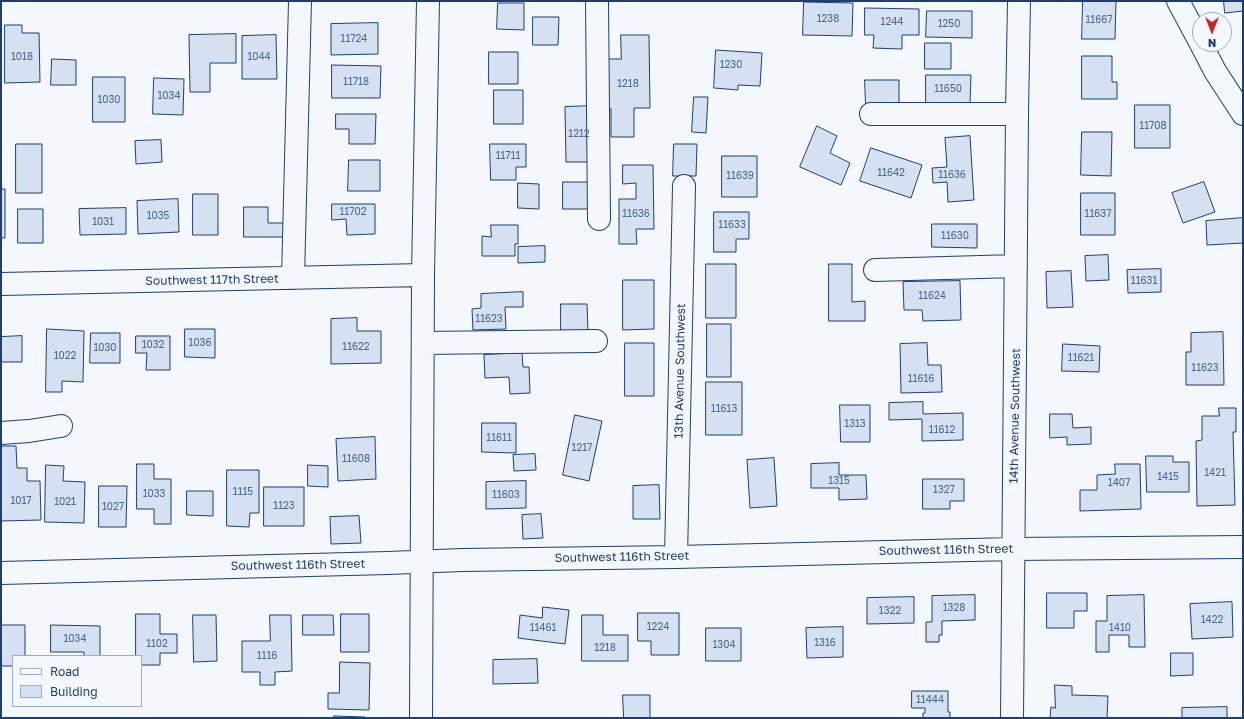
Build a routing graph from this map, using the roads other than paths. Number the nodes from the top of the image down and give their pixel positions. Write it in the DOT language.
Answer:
graph roads {
  1 [pos="300,1"];
  2 [pos="428,1"];
  3 [pos="597,1"];
  4 [pos="1019,1"];
  5 [pos="1178,1"];
  6 [pos="1192,28"];
  7 [pos="1205,52"];
  8 [pos="871,114"];
  9 [pos="1017,114"];
  10 [pos="1243,114"];
  11 [pos="684,186"];
  12 [pos="599,219"];
  13 [pos="1016,266"];
  14 [pos="875,270"];
  15 [pos="423,275"];
  16 [pos="293,278"];
  17 [pos="1,284"];
  18 [pos="596,341"];
  19 [pos="422,343"];
  20 [pos="61,426"];
  21 [pos="1,433"];
  22 [pos="1243,547"];
  23 [pos="1013,549"];
  24 [pos="676,557"];
  25 [pos="422,561"];
  26 [pos="1,573"];
  27 [pos="421,718"];
  28 [pos="1012,718"];
  1 -- 16 [label="street"];
  2 -- 15 [label="street"];
  3 -- 12 [label="street"];
  4 -- 9 [label="street, 14th Avenue Southwest"];
  5 -- 6 [label="street"];
  7 -- 10 [label="street"];
  8 -- 9 [label="street"];
  9 -- 13 [label="street, 14th Avenue Southwest"];
  11 -- 24 [label="street, 13th Avenue Southwest"];
  13 -- 14 [label="street"];
  13 -- 23 [label="street, 14th Avenue Southwest"];
  15 -- 16 [label="street, Southwest 117th Street"];
  15 -- 19 [label="street"];
  16 -- 17 [label="street, Southwest 117th Street"];
  18 -- 19 [label="street"];
  19 -- 25 [label="street"];
  20 -- 21 [label="street"];
  22 -- 23 [label="street, Southwest 116th Street"];
  23 -- 24 [label="street, Southwest 116th Street"];
  23 -- 28 [label="street, 14th Avenue Southwest"];
  24 -- 25 [label="street, Southwest 116th Street"];
  25 -- 26 [label="street, Southwest 116th Street"];
  25 -- 27 [label="street"];
}
